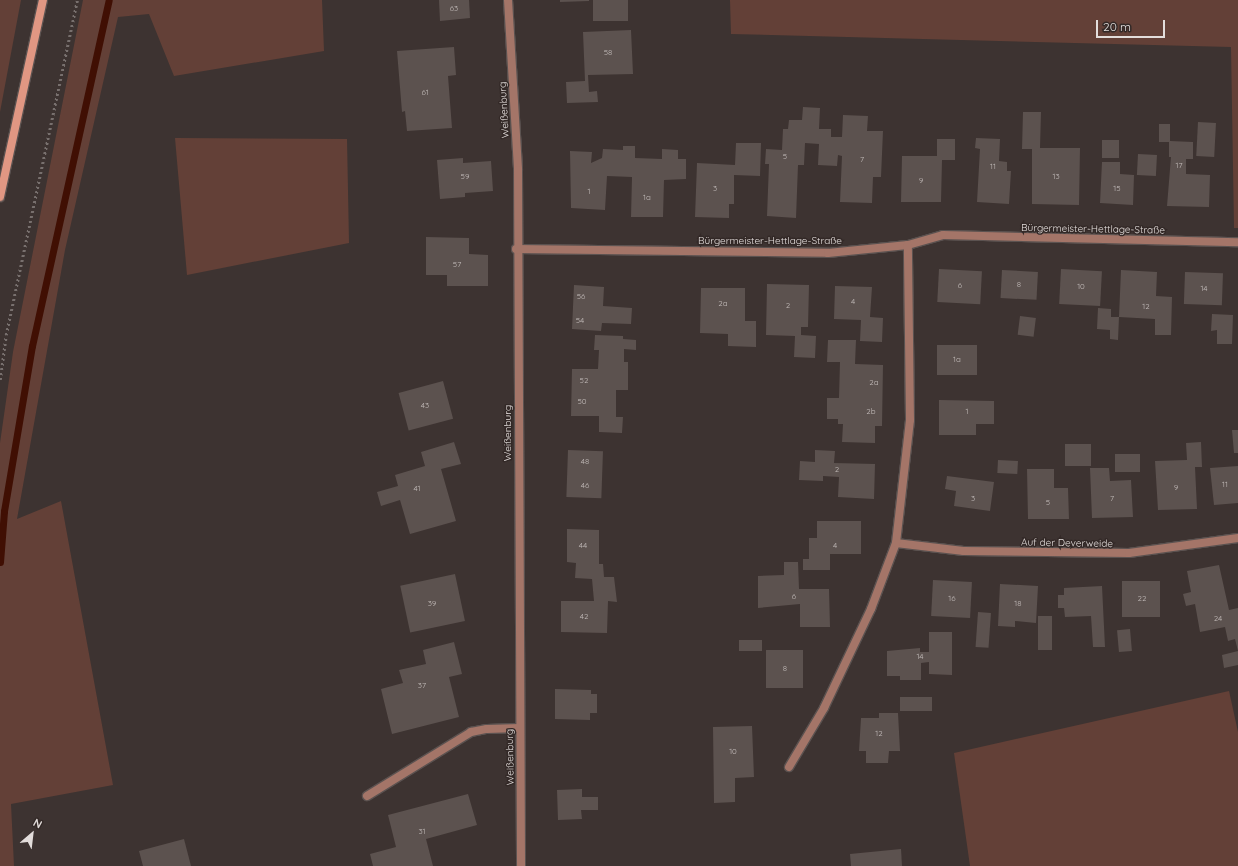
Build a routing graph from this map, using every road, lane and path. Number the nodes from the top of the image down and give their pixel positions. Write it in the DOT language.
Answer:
graph roads {
  1 [pos="43,0"];
  2 [pos="77,0"];
  3 [pos="508,0"];
  4 [pos="0,197"];
  5 [pos="1238,242"];
  6 [pos="908,245"];
  7 [pos="516,249"];
  8 [pos="0,380"];
  9 [pos="1238,538"];
  10 [pos="896,543"];
  11 [pos="519,728"];
  12 [pos="789,767"];
  13 [pos="367,796"];
  14 [pos="521,866"];
  1 -- 4 [label="main road"];
  2 -- 8 [label="path"];
  3 -- 7 [label="street, Weißenburg"];
  5 -- 6 [label="street, Bürgermeister-Hettlage-Straße"];
  6 -- 7 [label="street, Bürgermeister-Hettlage-Straße"];
  6 -- 10 [label="street"];
  7 -- 11 [label="street, Weißenburg"];
  9 -- 10 [label="street, Auf der Deverweide"];
  10 -- 12 [label="street"];
  11 -- 13 [label="street"];
  11 -- 14 [label="street, Weißenburg"];
}
